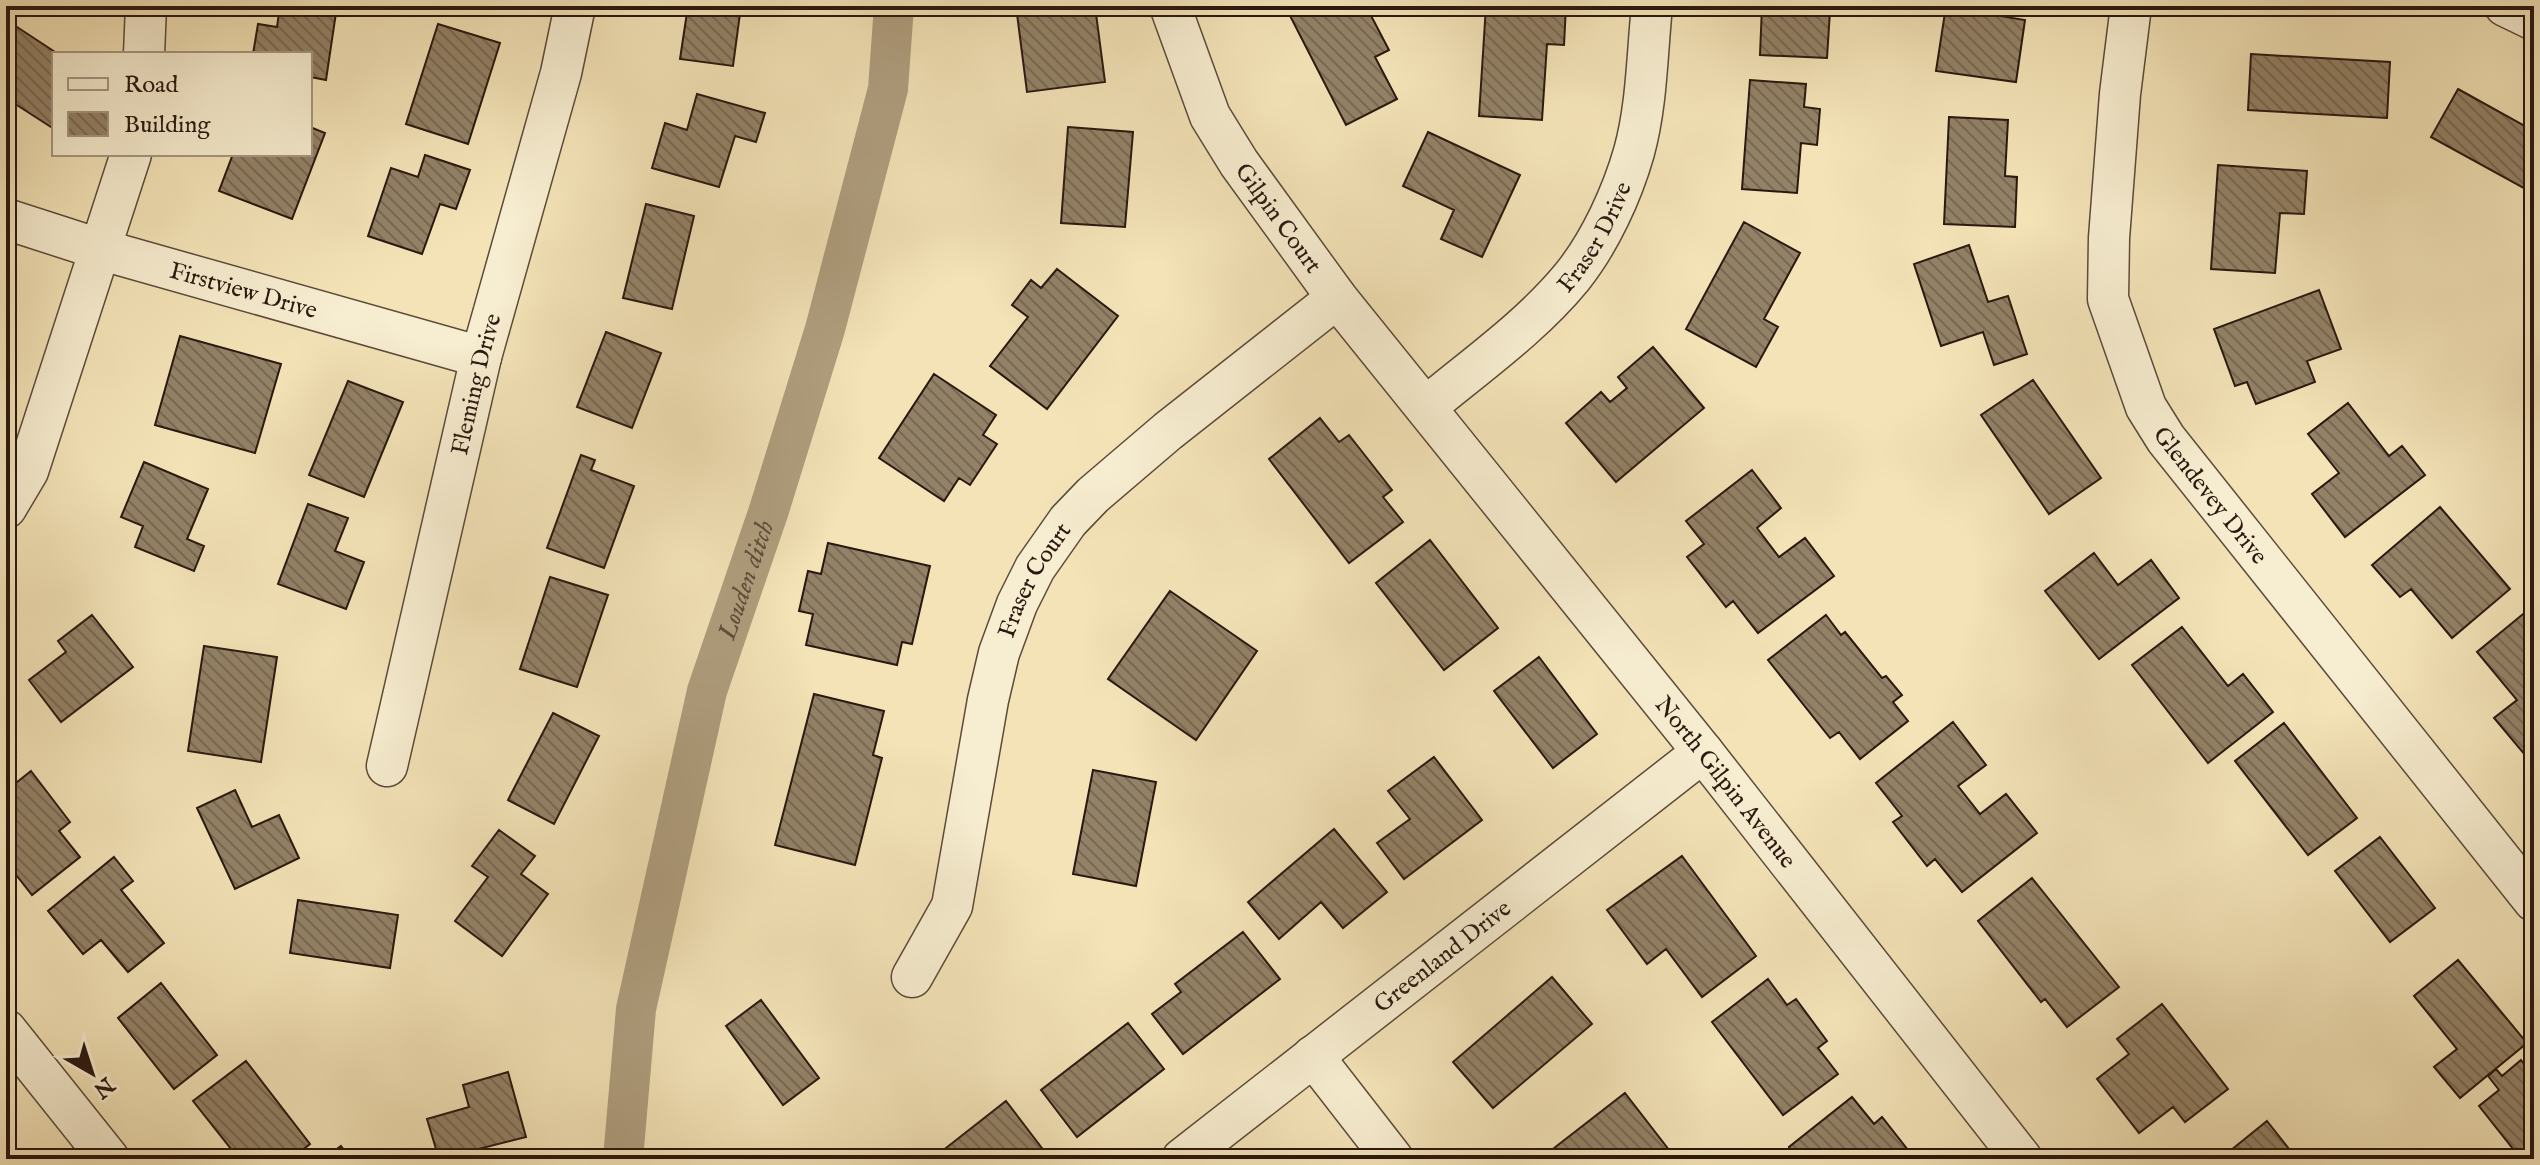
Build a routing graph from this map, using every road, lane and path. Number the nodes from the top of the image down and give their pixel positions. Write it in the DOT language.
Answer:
graph roads {
  1 [pos="146,6"];
  2 [pos="575,6"];
  3 [pos="1170,6"];
  4 [pos="1652,6"];
  5 [pos="2131,6"];
  6 [pos="2505,6"];
  7 [pos="2534,20"];
  8 [pos="144,52"];
  9 [pos="130,156"];
  10 [pos="6,219"];
  11 [pos="99,249"];
  12 [pos="1337,298"];
  13 [pos="481,357"];
  14 [pos="1426,407"];
  15 [pos="6,508"];
  16 [pos="1703,752"];
  17 [pos="387,766"];
  18 [pos="2534,901"];
  19 [pos="912,977"];
  20 [pos="6,1030"];
  21 [pos="1313,1056"];
  22 [pos="109,1159"];
  23 [pos="1182,1159"];
  24 [pos="1393,1159"];
  25 [pos="2022,1159"];
  1 -- 8 [label="street"];
  2 -- 13 [label="street, Fleming Drive"];
  3 -- 12 [label="street, Gilpin Court"];
  4 -- 14 [label="street, Fraser Drive"];
  5 -- 18 [label="street, Glendevey Drive"];
  6 -- 7 [label="street"];
  9 -- 11 [label="street"];
  10 -- 11 [label="street, Firstview Drive"];
  11 -- 13 [label="street, Firstview Drive"];
  11 -- 15 [label="street"];
  12 -- 14 [label="street, Gilpin Court"];
  12 -- 19 [label="street, Fraser Court"];
  13 -- 17 [label="street, Fleming Drive"];
  14 -- 16 [label="street, North Gilpin Avenue"];
  16 -- 21 [label="street, Greenland Drive"];
  16 -- 25 [label="street, North Gilpin Avenue"];
  20 -- 22 [label="street"];
  21 -- 23 [label="street, Greenland Drive"];
  21 -- 24 [label="street"];
}
